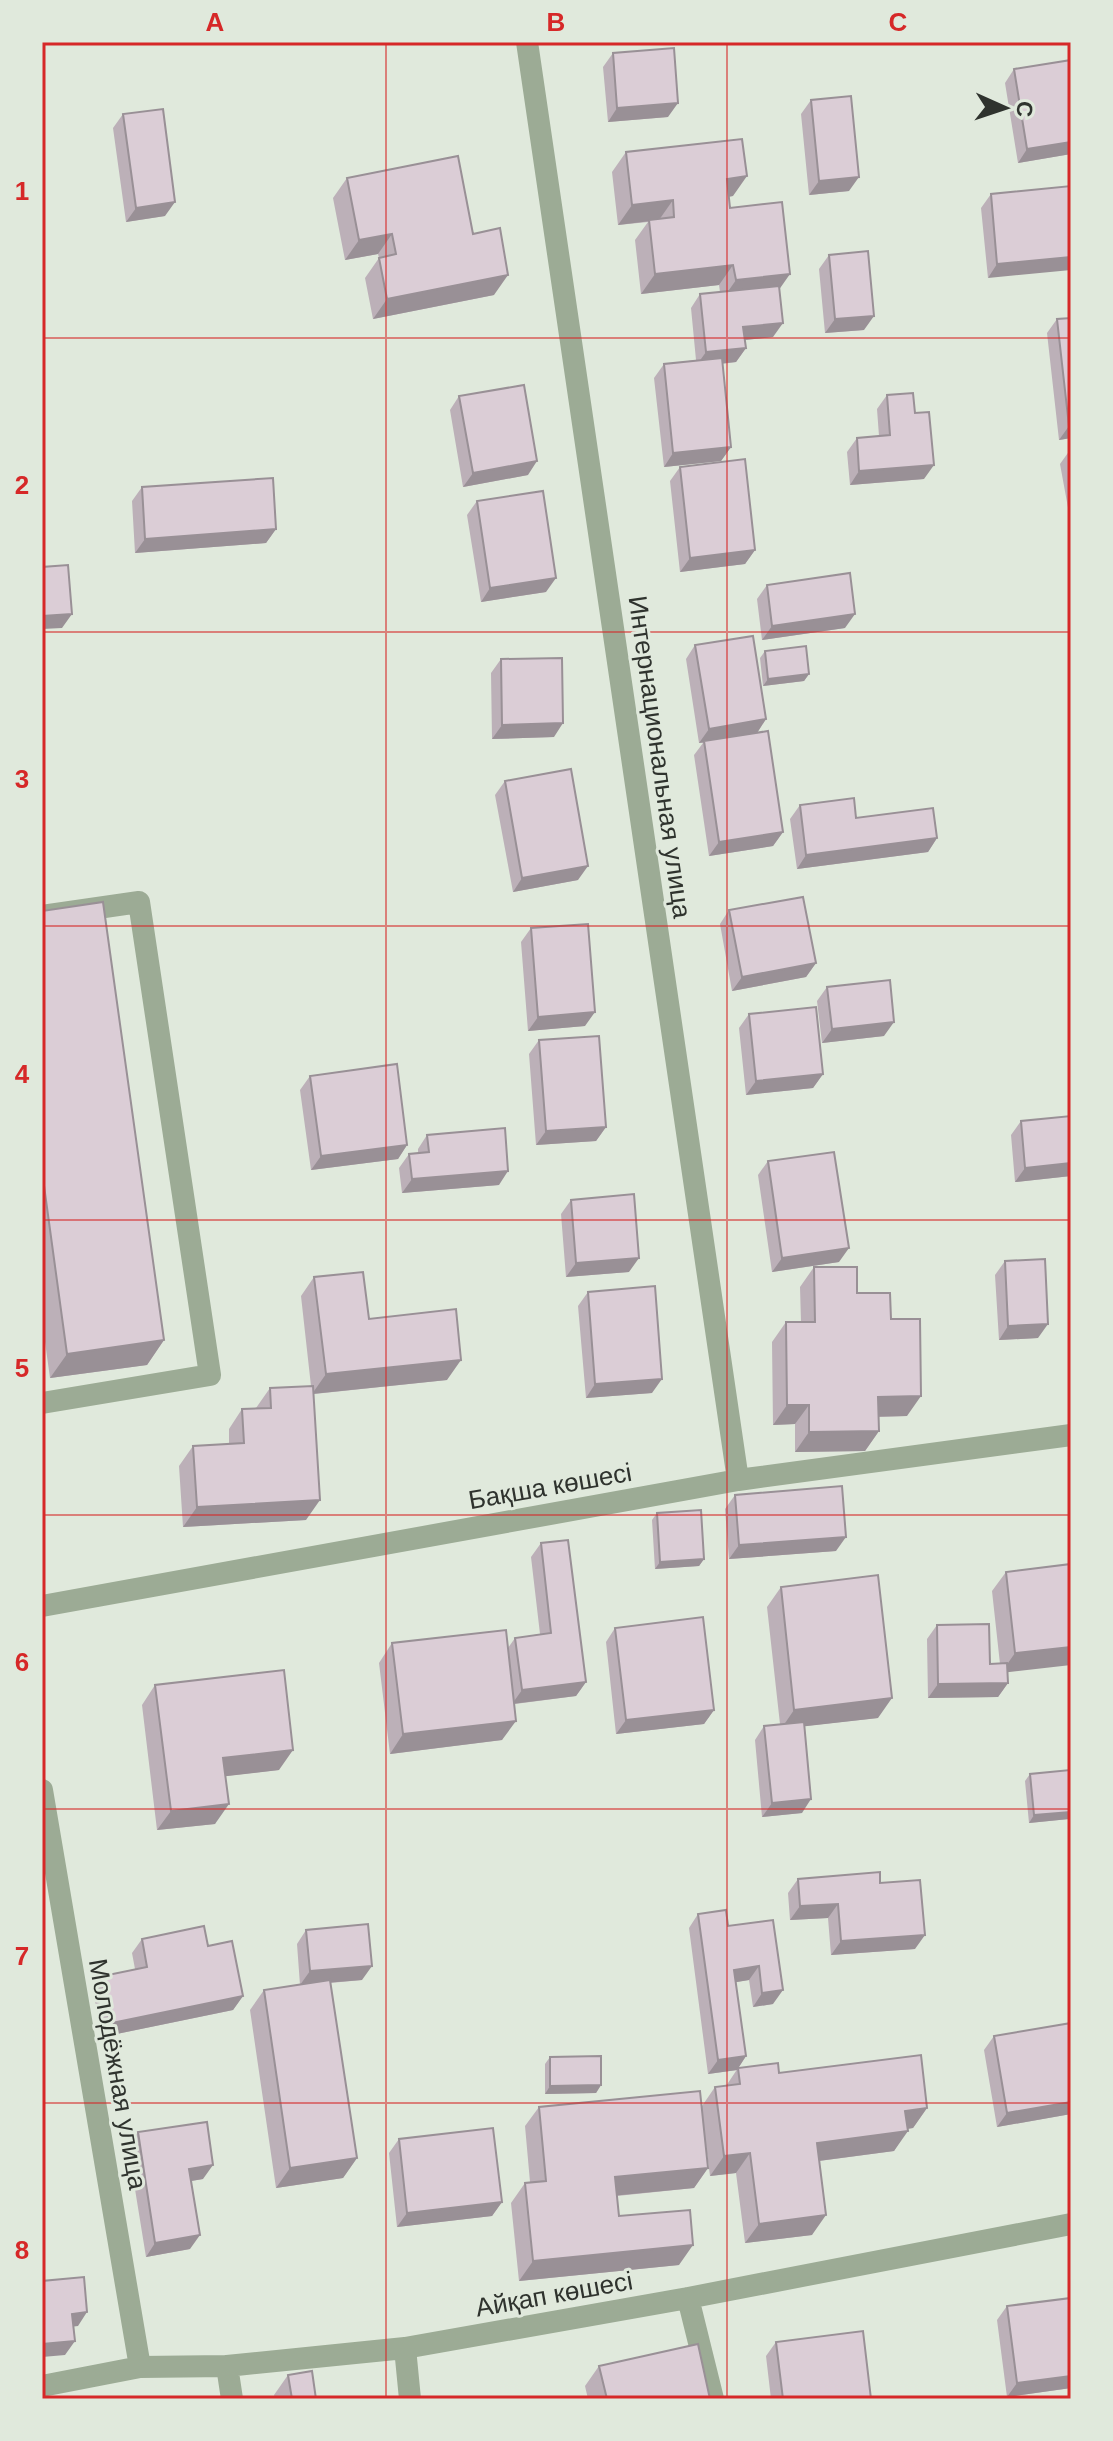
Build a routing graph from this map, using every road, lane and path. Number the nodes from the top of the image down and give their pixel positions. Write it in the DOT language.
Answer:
graph roads {
  1 [pos="527,42"];
  2 [pos="42,916"];
  3 [pos="42,1403"];
  4 [pos="1071,1435"];
  5 [pos="738,1480"];
  6 [pos="42,1606"];
  7 [pos="42,1790"];
  8 [pos="1071,2224"];
  9 [pos="688,2298"];
  10 [pos="405,2348"];
  11 [pos="227,2366"];
  12 [pos="140,2367"];
  13 [pos="42,2386"];
  14 [pos="232,2399"];
  15 [pos="410,2399"];
  16 [pos="713,2399"];
  1 -- 5 [label="street, Интернациональная улица"];
  2 -- 3 [label="street"];
  4 -- 5 [label="street, Бақша көшесі"];
  5 -- 6 [label="street, Бақша көшесі"];
  7 -- 12 [label="street, Молодёжная улица"];
  8 -- 9 [label="street, Айқап көшесі"];
  9 -- 10 [label="street, Айқап көшесі"];
  9 -- 16 [label="street"];
  10 -- 11 [label="street, Айқап көшесі"];
  10 -- 15 [label="street"];
  11 -- 12 [label="street, Айқап көшесі"];
  11 -- 14 [label="street"];
  12 -- 13 [label="street, Айқап көшесі"];
}
